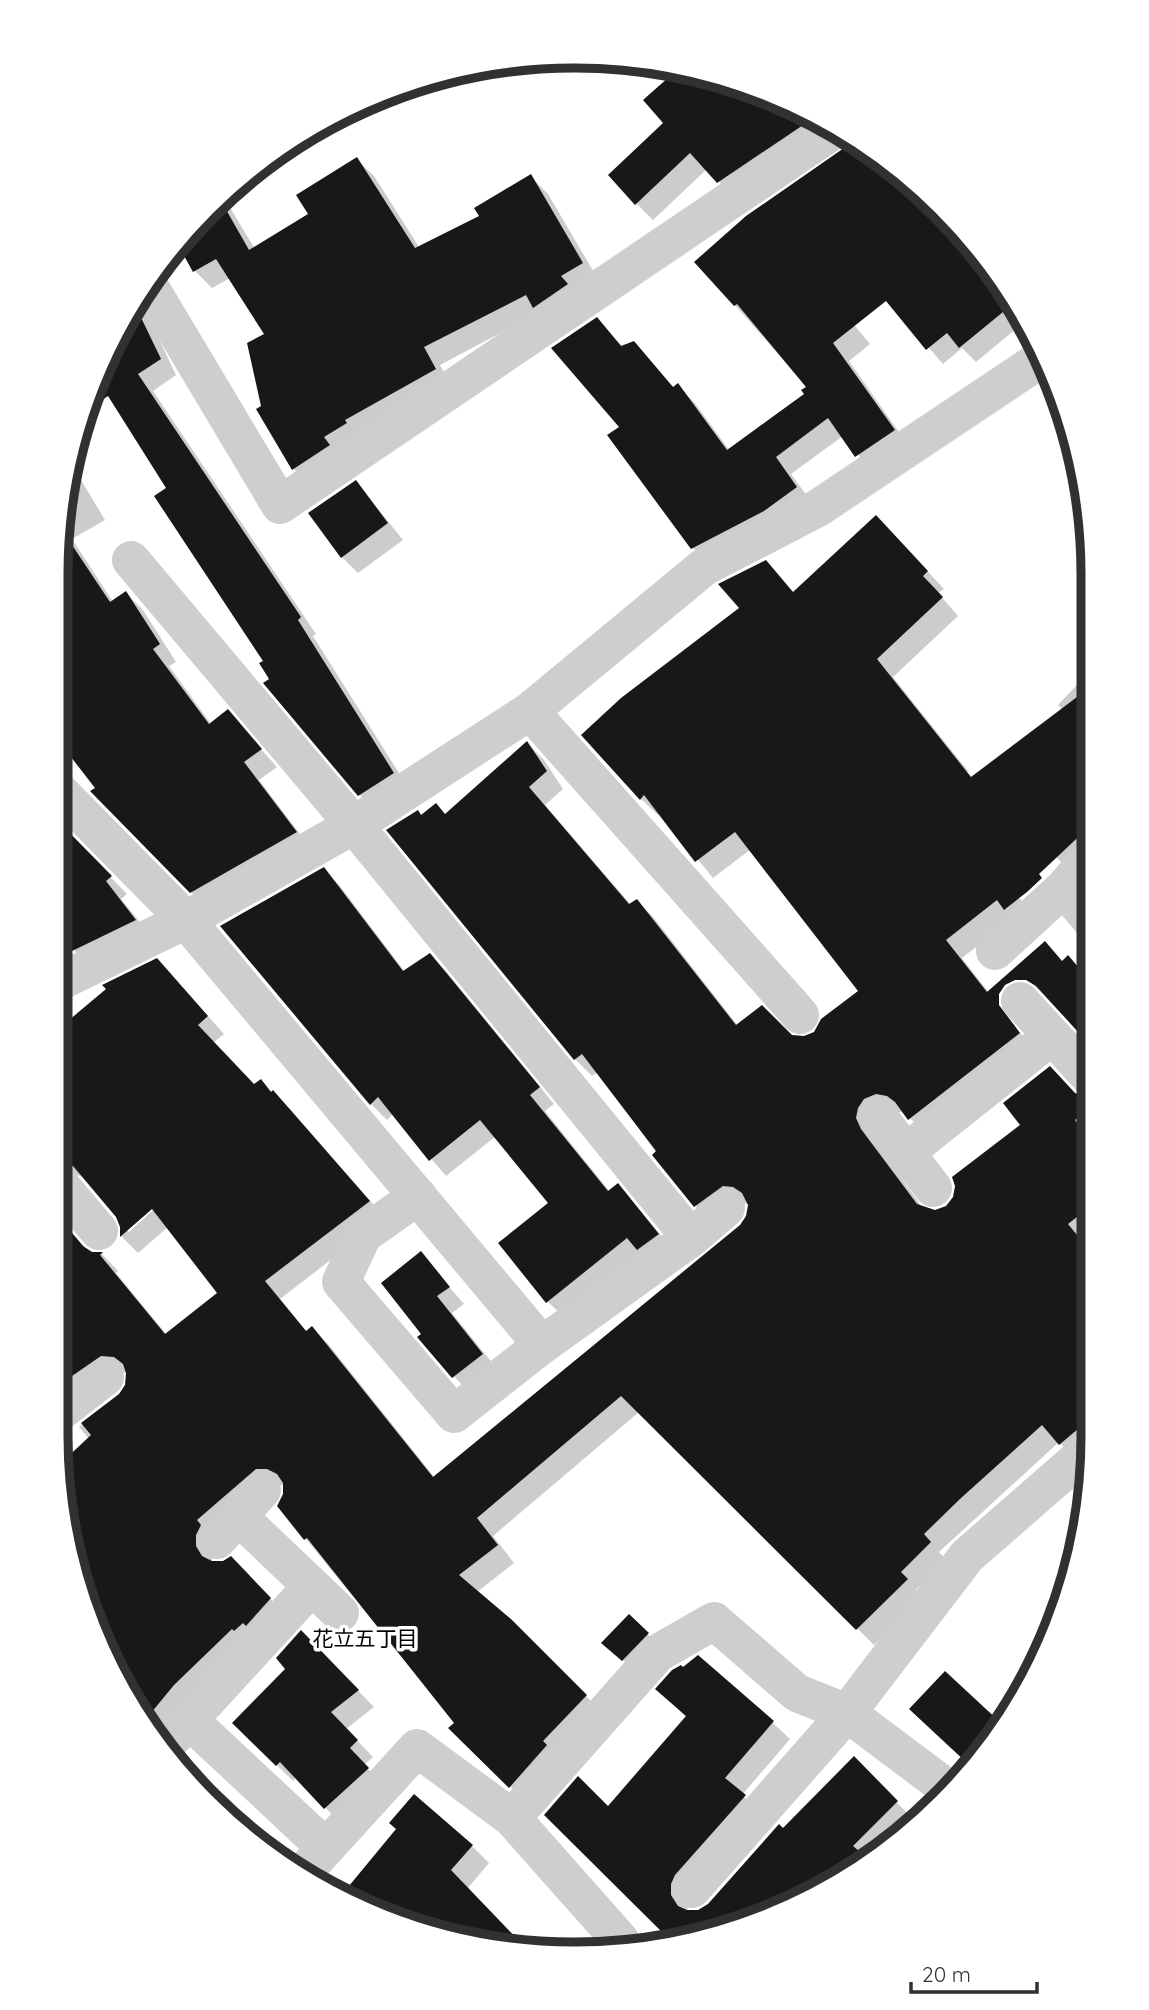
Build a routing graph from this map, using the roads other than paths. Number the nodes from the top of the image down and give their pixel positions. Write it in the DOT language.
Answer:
graph roads {
  1 [pos="826,135"];
  2 [pos="154,294"];
  3 [pos="1034,363"];
  4 [pos="131,560"];
  5 [pos="530,711"];
  6 [pos="68,800"];
  7 [pos="354,825"];
  8 [pos="1081,868"];
  9 [pos="1064,888"];
  10 [pos="1081,908"];
  11 [pos="186,920"];
  12 [pos="995,951"];
  13 [pos="68,978"];
  14 [pos="1020,1002"];
  15 [pos="800,1015"];
  16 [pos="1052,1036"];
  17 [pos="1081,1067"];
  18 [pos="878,1116"];
  19 [pos="905,1153"];
  20 [pos="933,1188"];
  21 [pos="68,1194"];
  22 [pos="418,1196"];
  23 [pos="726,1208"];
  24 [pos="99,1231"];
  25 [pos="691,1238"];
  26 [pos="542,1345"];
  27 [pos="105,1377"];
  28 [pos="68,1406"];
  29 [pos="1080,1457"];
  30 [pos="239,1516"];
  31 [pos="312,1586"];
  32 [pos="340,1613"];
  33 [pos="847,1713"];
  34 [pos="942,1783"];
  35 [pos="512,1818"];
  36 [pos="314,1861"];
  37 [pos="692,1889"];
  38 [pos="620,1940"];
  1 -- 2 [label="street"];
  3 -- 5 [label="street"];
  4 -- 7 [label="street"];
  5 -- 7 [label="street"];
  5 -- 15 [label="street"];
  6 -- 11 [label="street"];
  7 -- 11 [label="street"];
  7 -- 25 [label="street"];
  8 -- 9 [label="street"];
  9 -- 10 [label="street"];
  9 -- 12 [label="street"];
  11 -- 13 [label="street"];
  11 -- 22 [label="street"];
  14 -- 16 [label="street"];
  16 -- 17 [label="street"];
  16 -- 19 [label="street"];
  18 -- 19 [label="street"];
  19 -- 20 [label="street"];
  21 -- 24 [label="street"];
  22 -- 26 [label="street"];
  22 -- 26 [label="street"];
  23 -- 25 [label="street"];
  25 -- 26 [label="street"];
  27 -- 28 [label="street"];
  29 -- 33 [label="street"];
  30 -- 31 [label="street"];
  31 -- 32 [label="street"];
  31 -- 36 [label="street"];
  33 -- 34 [label="street"];
  33 -- 35 [label="street"];
  33 -- 37 [label="street"];
  35 -- 36 [label="street"];
  35 -- 38 [label="street"];
}
